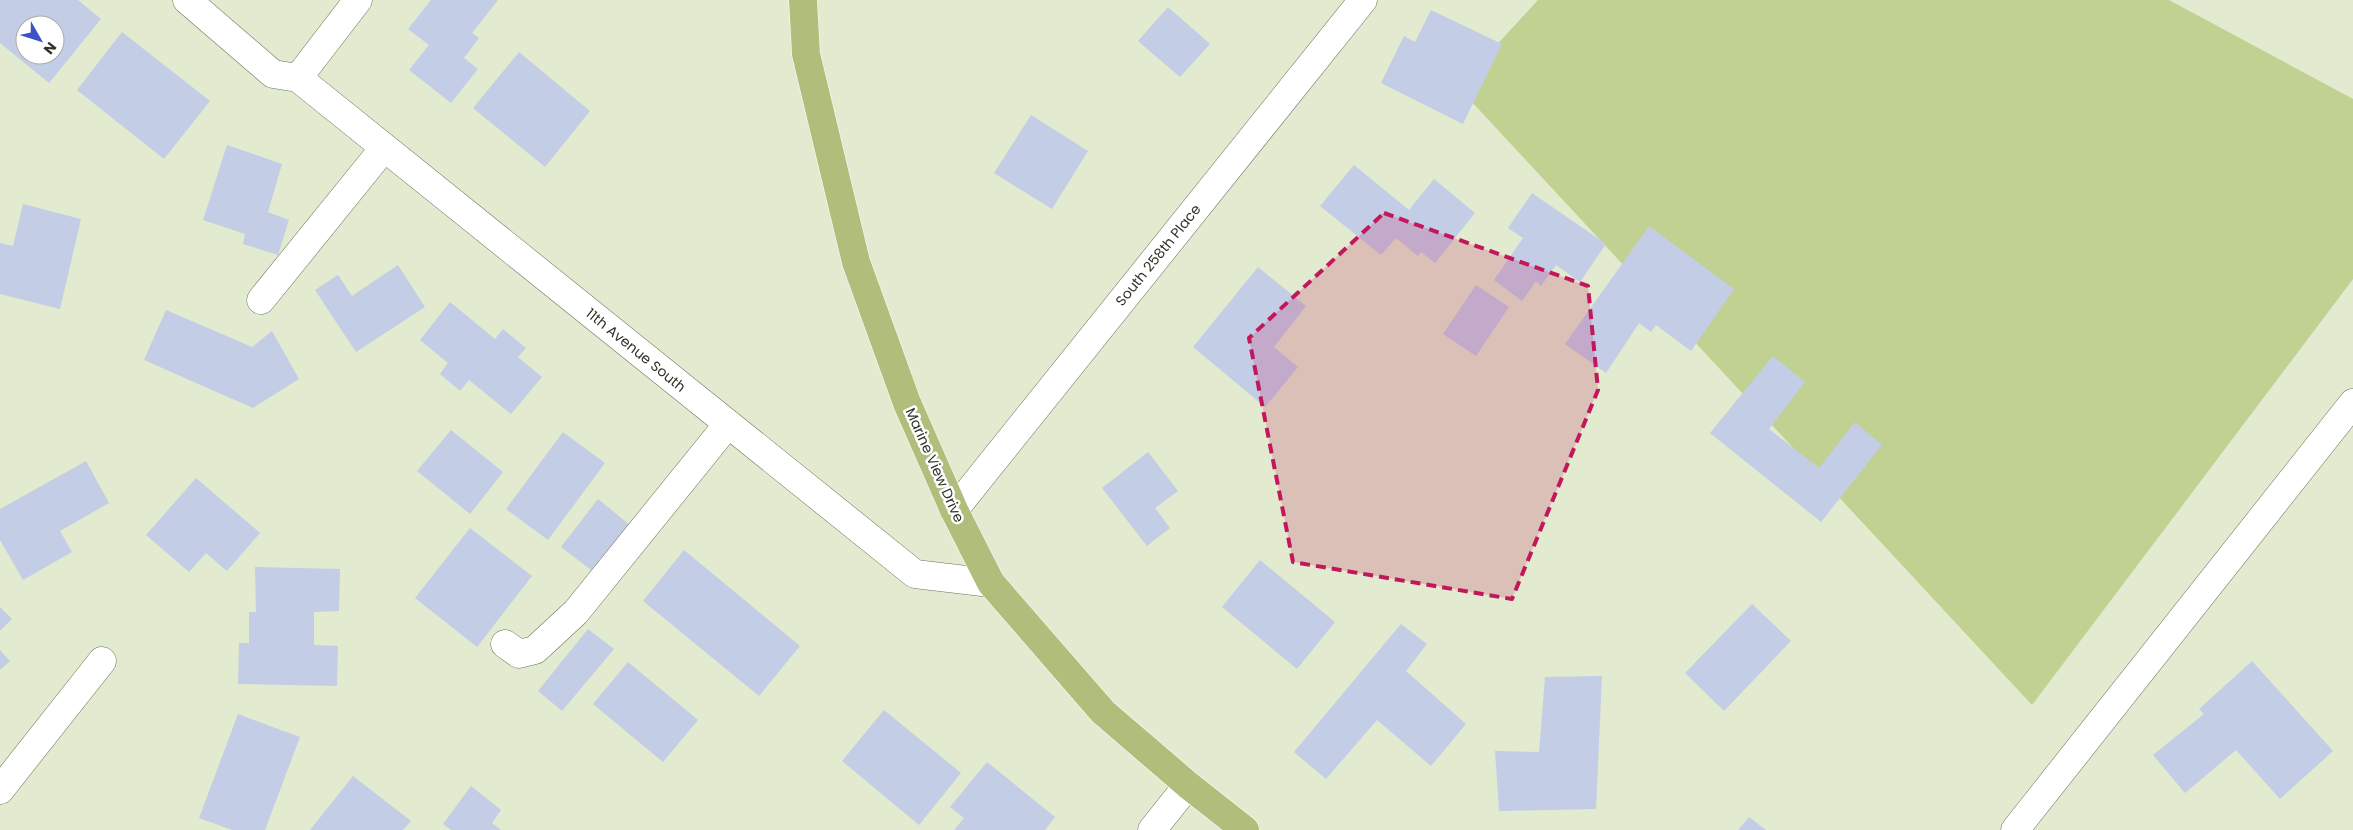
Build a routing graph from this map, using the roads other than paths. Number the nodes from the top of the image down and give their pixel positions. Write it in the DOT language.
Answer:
graph roads {
  1 [pos="187,0"];
  2 [pos="358,0"];
  3 [pos="803,0"];
  4 [pos="1363,0"];
  5 [pos="298,78"];
  6 [pos="384,148"];
  7 [pos="261,300"];
  8 [pos="2353,403"];
  9 [pos="728,424"];
  10 [pos="954,510"];
  11 [pos="991,583"];
  12 [pos="505,644"];
  13 [pos="102,661"];
  14 [pos="1188,785"];
  15 [pos="0,790"];
  16 [pos="1152,830"];
  17 [pos="1245,830"];
  18 [pos="2015,830"];
  1 -- 5 [label="street"];
  2 -- 5 [label="street"];
  3 -- 10 [label="main road, Marine View Drive"];
  4 -- 10 [label="street, South 258th Place"];
  5 -- 6 [label="street, 11th Avenue South"];
  6 -- 7 [label="street"];
  6 -- 9 [label="street, 11th Avenue South"];
  8 -- 18 [label="street"];
  9 -- 11 [label="street, 11th Avenue South"];
  9 -- 12 [label="street"];
  10 -- 11 [label="main road, Marine View Drive"];
  11 -- 14 [label="main road, Marine View Drive"];
  13 -- 15 [label="street"];
  14 -- 16 [label="street"];
  14 -- 17 [label="main road, Marine View Drive"];
}
